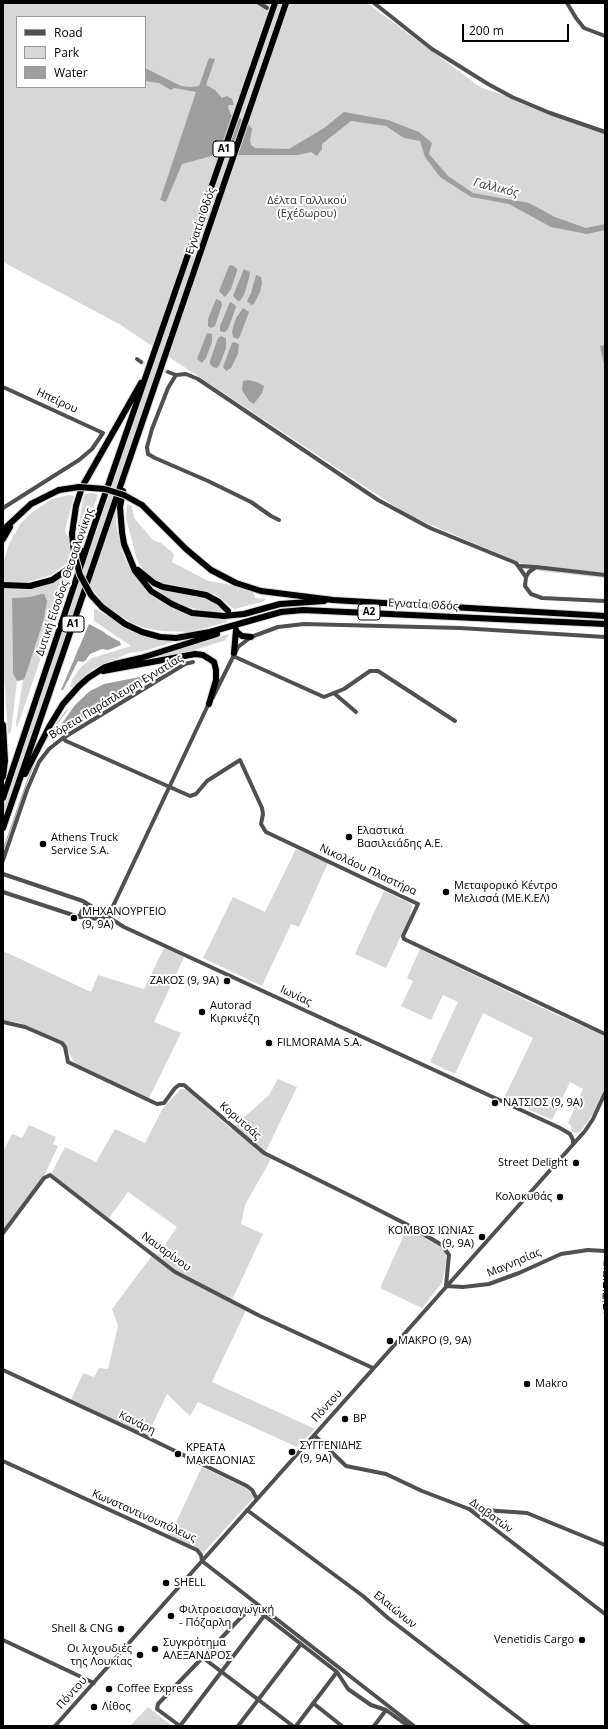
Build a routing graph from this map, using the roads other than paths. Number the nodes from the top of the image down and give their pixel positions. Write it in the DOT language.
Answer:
graph roads {
  1 [pos="259,3"];
  2 [pos="275,3"];
  3 [pos="286,3"];
  4 [pos="374,3"];
  5 [pos="567,3"];
  6 [pos="267,8"];
  7 [pos="605,36"];
  8 [pos="259,38"];
  9 [pos="276,45"];
  10 [pos="252,68"];
  11 [pos="262,72"];
  12 [pos="605,132"];
  13 [pos="168,372"];
  14 [pos="147,373"];
  15 [pos="176,375"];
  16 [pos="3,386"];
  17 [pos="134,444"];
  18 [pos="3,508"];
  19 [pos="17,517"];
  20 [pos="279,520"];
  21 [pos="93,529"];
  22 [pos="3,530"];
  23 [pos="3,540"];
  24 [pos="131,563"];
  25 [pos="520,566"];
  26 [pos="536,567"];
  27 [pos="605,575"];
  28 [pos="526,577"];
  29 [pos="3,585"];
  30 [pos="333,600"];
  31 [pos="605,601"];
  32 [pos="228,611"];
  33 [pos="605,616"];
  34 [pos="241,624"];
  35 [pos="605,624"];
  36 [pos="251,637"];
  37 [pos="605,637"];
  38 [pos="233,655"];
  39 [pos="193,662"];
  40 [pos="96,673"];
  41 [pos="334,694"];
  42 [pos="209,704"];
  43 [pos="356,712"];
  44 [pos="455,721"];
  45 [pos="3,725"];
  46 [pos="63,738"];
  47 [pos="3,777"];
  48 [pos="169,788"];
  49 [pos="3,798"];
  50 [pos="12,802"];
  51 [pos="3,828"];
  52 [pos="3,860"];
  53 [pos="3,874"];
  54 [pos="3,892"];
  55 [pos="86,902"];
  56 [pos="79,916"];
  57 [pos="107,917"];
  58 [pos="3,1022"];
  59 [pos="605,1034"];
  60 [pos="605,1093"];
  61 [pos="572,1144"];
  62 [pos="3,1233"];
  63 [pos="605,1251"];
  64 [pos="446,1286"];
  65 [pos="373,1368"];
  66 [pos="3,1370"];
  67 [pos="314,1435"];
  68 [pos="3,1461"];
  69 [pos="257,1499"];
  70 [pos="469,1509"];
  71 [pos="247,1510"];
  72 [pos="605,1545"];
  73 [pos="202,1561"];
  74 [pos="605,1614"];
  75 [pos="264,1616"];
  76 [pos="3,1640"];
  77 [pos="301,1644"];
  78 [pos="202,1657"];
  79 [pos="221,1672"];
  80 [pos="337,1672"];
  81 [pos="94,1683"];
  82 [pos="362,1687"];
  83 [pos="356,1695"];
  84 [pos="258,1700"];
  85 [pos="313,1703"];
  86 [pos="386,1710"];
  87 [pos="55,1726"];
  88 [pos="180,1726"];
  89 [pos="238,1726"];
  90 [pos="294,1726"];
  91 [pos="342,1726"];
  92 [pos="374,1726"];
  93 [pos="408,1726"];
  94 [pos="414,1726"];
  95 [pos="529,1726"];
  1 -- 6 [label="street"];
  2 -- 10 [label="highway, Εγνατία Οδός / Α1"];
  3 -- 11 [label="highway, Εγνατία Οδός / Α1"];
  4 -- 12 [label="street"];
  5 -- 7 [label="street"];
  8 -- 10 [label="highway"];
  9 -- 11 [label="highway"];
  10 -- 14 [label="highway, Εγνατία Οδός / Α1"];
  11 -- 17 [label="highway, Εγνατία Οδός / Α1"];
  13 -- 15 [label="street"];
  14 -- 21 [label="highway, Δυτική Είσοδος Θεσσαλονίκης / Α1"];
  14 -- 34 [label="highway, Α2, bridge"];
  15 -- 20 [label="street"];
  15 -- 25 [label="street"];
  16 -- 18 [label="street, Ηπείρου"];
  17 -- 24 [label="highway, Α2"];
  17 -- 50 [label="highway, Δυτική Είσοδος Θεσσαλονίκης / Α1"];
  19 -- 22 [label="highway"];
  19 -- 23 [label="highway"];
  19 -- 30 [label="highway, bridge"];
  21 -- 29 [label="highway"];
  21 -- 49 [label="highway, Δυτική Είσοδος Θεσσαλονίκης / Α1"];
  24 -- 30 [label="highway, Α2"];
  24 -- 32 [label="highway"];
  25 -- 26 [label="street"];
  25 -- 28 [label="street"];
  26 -- 27 [label="street"];
  26 -- 28 [label="street"];
  28 -- 31 [label="street"];
  30 -- 33 [label="highway, Εγνατία Οδός / Α2"];
  34 -- 35 [label="highway, Εγνατία Οδός / Α2"];
  34 -- 40 [label="highway"];
  36 -- 37 [label="street"];
  36 -- 38 [label="street"];
  36 -- 38 [label="highway"];
  38 -- 41 [label="street"];
  38 -- 42 [label="street"];
  39 -- 46 [label="street, Βόρεια Παράπλευρη Εγνατίας"];
  40 -- 42 [label="highway"];
  40 -- 50 [label="highway"];
  41 -- 43 [label="street"];
  41 -- 44 [label="street"];
  42 -- 48 [label="street"];
  45 -- 47 [label="highway"];
  46 -- 48 [label="street"];
  46 -- 52 [label="street, Βόρεια Παράπλευρη Εγνατίας"];
  48 -- 57 [label="street"];
  48 -- 59 [label="street, Νικολάου Πλαστήρα"];
  50 -- 51 [label="highway, Δυτική Είσοδος Θεσσαλονίκης / Α1"];
  53 -- 55 [label="street, Ιωνίας"];
  54 -- 56 [label="street"];
  55 -- 56 [label="street"];
  55 -- 57 [label="street, Ιωνίας"];
  56 -- 57 [label="street"];
  57 -- 61 [label="street, Ιωνίας"];
  58 -- 64 [label="street, Κορυτσάς"];
  60 -- 61 [label="street, Πόντου"];
  61 -- 64 [label="street, Πόντου"];
  62 -- 65 [label="street, Ναυαρίνου"];
  63 -- 64 [label="street, Μαγνησίας, bridge"];
  64 -- 65 [label="street, Πόντου"];
  65 -- 67 [label="street, Πόντου"];
  66 -- 69 [label="street, Κανάρη"];
  67 -- 69 [label="street, Πόντου"];
  67 -- 70 [label="street, Διαβατών"];
  68 -- 73 [label="street, Κωνσταντινουπόλεως"];
  69 -- 71 [label="street, Πόντου"];
  70 -- 72 [label="street"];
  70 -- 74 [label="street, Διαβατών"];
  71 -- 73 [label="street, Πόντου"];
  71 -- 95 [label="street, Ελαιώνων"];
  73 -- 81 [label="street, Πόντου"];
  73 -- 82 [label="street, Κωνσταντινουπόλεως"];
  75 -- 77 [label="street"];
  75 -- 78 [label="street"];
  75 -- 79 [label="street"];
  76 -- 81 [label="street"];
  77 -- 80 [label="street"];
  77 -- 84 [label="street"];
  78 -- 79 [label="street"];
  78 -- 88 [label="street"];
  79 -- 84 [label="street"];
  79 -- 88 [label="street"];
  80 -- 83 [label="street"];
  80 -- 85 [label="street"];
  81 -- 87 [label="street, Πόντου"];
  82 -- 83 [label="street"];
  82 -- 94 [label="street, Κωνσταντινουπόλεως"];
  83 -- 86 [label="street"];
  84 -- 89 [label="street"];
  84 -- 90 [label="street"];
  85 -- 90 [label="street"];
  85 -- 91 [label="street"];
  86 -- 92 [label="street"];
  86 -- 93 [label="street"];
}
